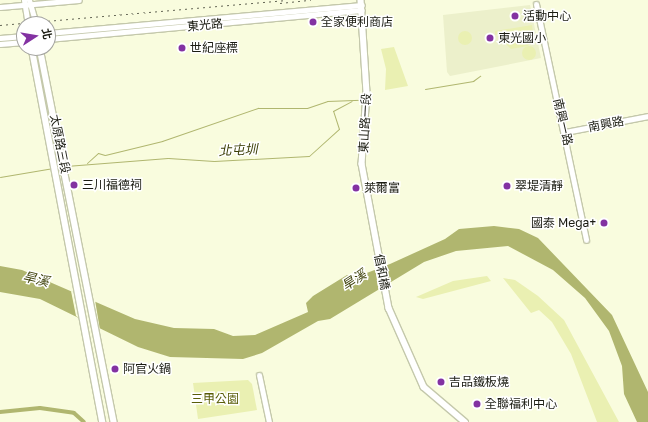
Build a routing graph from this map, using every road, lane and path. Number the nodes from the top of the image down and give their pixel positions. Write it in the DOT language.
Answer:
graph roads {
  1 [pos="79,0"];
  2 [pos="27,2"];
  3 [pos="536,4"];
  4 [pos="362,5"];
  5 [pos="0,7"];
  6 [pos="28,16"];
  7 [pos="33,16"];
  8 [pos="56,32"];
  9 [pos="16,37"];
  10 [pos="0,38"];
  11 [pos="56,38"];
  12 [pos="16,43"];
  13 [pos="0,44"];
  14 [pos="34,56"];
  15 [pos="42,56"];
  16 [pos="648,116"];
  17 [pos="565,132"];
  18 [pos="586,240"];
  19 [pos="376,244"];
  20 [pos="259,375"];
  21 [pos="103,422"];
  22 [pos="114,422"];
  23 [pos="269,422"];
  24 [pos="465,422"];
  1 -- 2 [label="street"];
  2 -- 5 [label="street"];
  2 -- 6 [label="street"];
  2 -- 7 [label="street"];
  3 -- 17 [label="street, 南興一路"];
  4 -- 8 [label="street, 東光路"];
  4 -- 11 [label="street, 東光路"];
  4 -- 19 [label="main road, 東山路一段"];
  9 -- 10 [label="street"];
  12 -- 13 [label="street"];
  14 -- 21 [label="main road, 太原路三段"];
  15 -- 22 [label="main road, 太原路三段"];
  16 -- 17 [label="street, 南興路"];
  17 -- 18 [label="street, 南興一路"];
  19 -- 24 [label="main road, 倡和橋"];
  20 -- 23 [label="street"];
}
